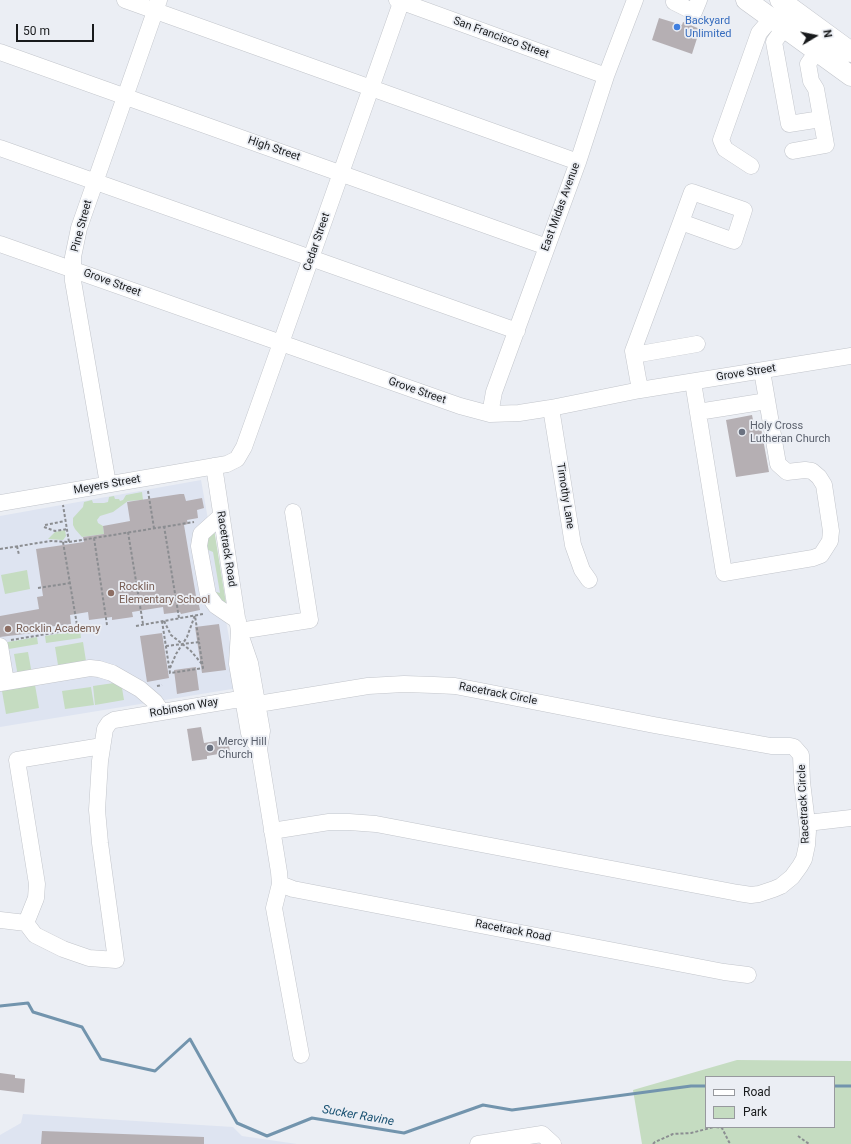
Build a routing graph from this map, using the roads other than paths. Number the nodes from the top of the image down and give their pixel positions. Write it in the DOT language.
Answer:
graph roads {
  1 [pos="125,0"];
  2 [pos="635,0"];
  3 [pos="699,0"];
  4 [pos="746,0"];
  5 [pos="780,0"];
  6 [pos="400,1"];
  7 [pos="674,2"];
  8 [pos="157,5"];
  9 [pos="778,23"];
  10 [pos="823,31"];
  11 [pos="817,51"];
  12 [pos="0,52"];
  13 [pos="851,52"];
  14 [pos="849,69"];
  15 [pos="606,76"];
  16 [pos="371,88"];
  17 [pos="126,96"];
  18 [pos="821,119"];
  19 [pos="0,148"];
  20 [pos="793,151"];
  21 [pos="578,162"];
  22 [pos="751,166"];
  23 [pos="341,172"];
  24 [pos="95,182"];
  25 [pos="680,222"];
  26 [pos="0,244"];
  27 [pos="547,247"];
  28 [pos="311,258"];
  29 [pos="73,269"];
  30 [pos="517,331"];
  31 [pos="282,343"];
  32 [pos="697,344"];
  33 [pos="634,355"];
  34 [pos="851,356"];
  35 [pos="762,371"];
  36 [pos="693,382"];
  37 [pos="640,390"];
  38 [pos="767,401"];
  39 [pos="551,408"];
  40 [pos="698,412"];
  41 [pos="490,414"];
  42 [pos="214,466"];
  43 [pos="108,484"];
  44 [pos="0,503"];
  45 [pos="293,512"];
  46 [pos="221,516"];
  47 [pos="589,580"];
  48 [pos="238,626"];
  49 [pos="4,643"];
  50 [pos="3,682"];
  51 [pos="251,703"];
  52 [pos="162,712"];
  53 [pos="102,746"];
  54 [pos="851,818"];
  55 [pos="807,823"];
  56 [pos="272,831"];
  57 [pos="280,884"];
  58 [pos="0,920"];
  59 [pos="26,923"];
  60 [pos="748,975"];
  61 [pos="301,1055"];
  62 [pos="478,1144"];
  63 [pos="553,1144"];
  1 -- 8 [label="street"];
  2 -- 15 [label="street, East Midas Avenue"];
  3 -- 7 [label="street"];
  4 -- 9 [label="main road"];
  5 -- 10 [label="main road"];
  6 -- 15 [label="street, San Francisco Street"];
  6 -- 16 [label="street, Cedar Street"];
  8 -- 16 [label="street"];
  8 -- 17 [label="street, Pine Street"];
  9 -- 10 [label="main road"];
  9 -- 11 [label="main road"];
  9 -- 18 [label="street"];
  9 -- 22 [label="street"];
  10 -- 13 [label="main road"];
  11 -- 14 [label="main road"];
  11 -- 18 [label="street"];
  12 -- 17 [label="street, High Street"];
  15 -- 21 [label="street, East Midas Avenue"];
  16 -- 21 [label="street"];
  16 -- 23 [label="street, Cedar Street"];
  17 -- 23 [label="street, High Street"];
  17 -- 24 [label="street, Pine Street"];
  18 -- 20 [label="street"];
  19 -- 24 [label="street"];
  21 -- 27 [label="street, East Midas Avenue"];
  23 -- 27 [label="street, High Street"];
  23 -- 28 [label="street, Cedar Street"];
  24 -- 28 [label="street"];
  24 -- 29 [label="street, Pine Street"];
  25 -- 33 [label="street"];
  26 -- 29 [label="street, Grove Street"];
  27 -- 30 [label="street, East Midas Avenue"];
  28 -- 30 [label="street"];
  28 -- 31 [label="street, Cedar Street"];
  29 -- 31 [label="street, Grove Street"];
  29 -- 43 [label="street, Pine Street"];
  30 -- 41 [label="street, East Midas Avenue"];
  31 -- 41 [label="street, Grove Street"];
  31 -- 42 [label="street, Cedar Street"];
  32 -- 33 [label="street"];
  33 -- 37 [label="street"];
  34 -- 35 [label="street, Grove Street"];
  35 -- 36 [label="street, Grove Street"];
  35 -- 38 [label="street"];
  36 -- 37 [label="street, Grove Street"];
  36 -- 40 [label="street"];
  37 -- 39 [label="street, Grove Street"];
  38 -- 40 [label="street"];
  38 -- 40 [label="street"];
  39 -- 41 [label="street, Grove Street"];
  39 -- 47 [label="street, Timothy Lane"];
  42 -- 43 [label="street, Meyers Street"];
  42 -- 46 [label="street, Racetrack Road"];
  43 -- 44 [label="street, Meyers Street"];
  45 -- 48 [label="street"];
  46 -- 48 [label="street, Racetrack Road"];
  46 -- 48 [label="street"];
  48 -- 51 [label="street, Racetrack Road"];
  49 -- 50 [label="street"];
  50 -- 52 [label="street"];
  51 -- 52 [label="street, Robinson Way"];
  51 -- 55 [label="street, Racetrack Circle"];
  51 -- 56 [label="street, Racetrack Road"];
  52 -- 53 [label="street, Robinson Way"];
  53 -- 59 [label="street"];
  53 -- 59 [label="street"];
  54 -- 55 [label="street"];
  55 -- 56 [label="street, Racetrack Circle"];
  56 -- 57 [label="street, Racetrack Road"];
  57 -- 60 [label="street, Racetrack Road"];
  57 -- 61 [label="street, Racetrack Road"];
  58 -- 59 [label="street"];
  62 -- 63 [label="street"];
}
